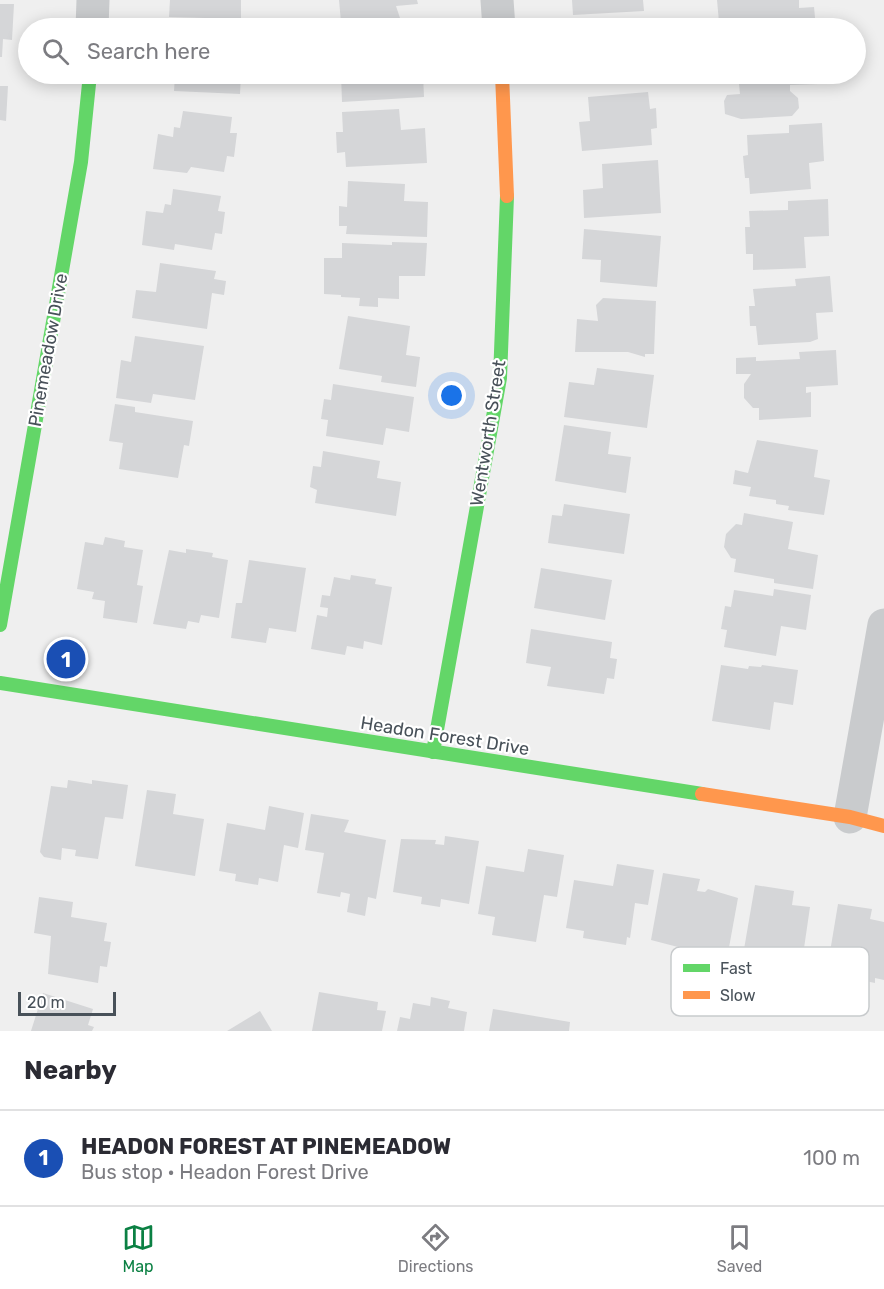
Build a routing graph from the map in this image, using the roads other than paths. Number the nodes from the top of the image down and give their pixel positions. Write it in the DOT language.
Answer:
graph roads {
  1 [pos="93,0"];
  2 [pos="497,0"];
  3 [pos="92,18"];
  4 [pos="498,18"];
  5 [pos="89,84"];
  6 [pos="502,84"];
  7 [pos="0,625"];
  8 [pos="884,625"];
  9 [pos="0,683"];
  10 [pos="433,752"];
  11 [pos="850,817"];
  12 [pos="884,826"];
  1 -- 3 [label="street"];
  2 -- 4 [label="street"];
  5 -- 7 [label="street, Pinemeadow Drive"];
  6 -- 10 [label="street, Wentworth Street"];
  8 -- 11 [label="street"];
  9 -- 10 [label="street, Headon Forest Drive"];
  10 -- 11 [label="street, Headon Forest Drive"];
  11 -- 12 [label="street, Headon Forest Drive"];
}
